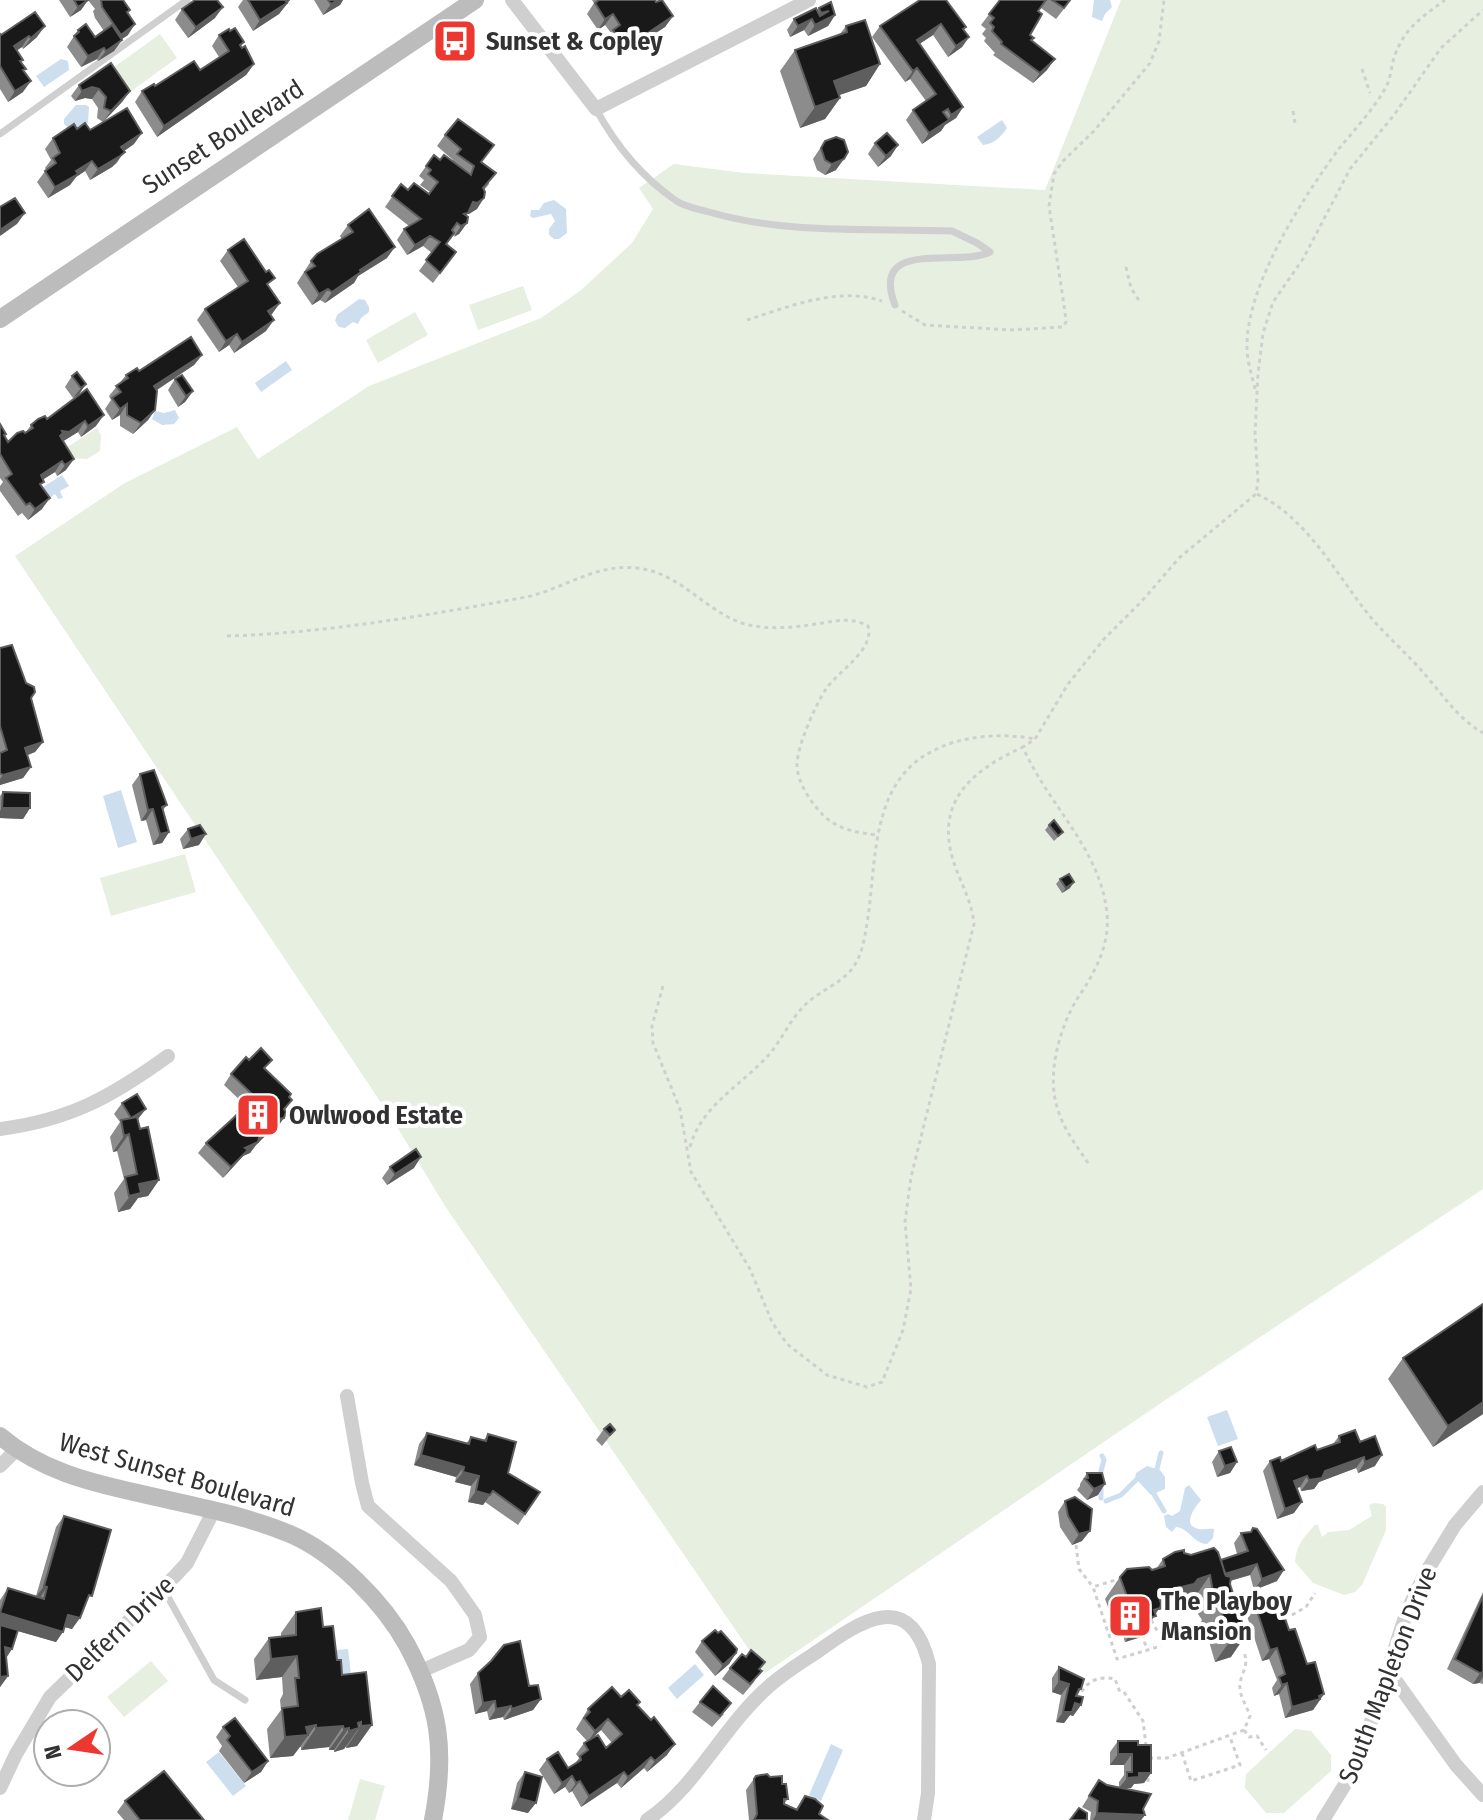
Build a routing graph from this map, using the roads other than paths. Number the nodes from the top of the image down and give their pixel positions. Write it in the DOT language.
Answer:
graph roads {
  1 [pos="187,0"];
  2 [pos="475,0"];
  3 [pos="512,0"];
  4 [pos="809,0"];
  5 [pos="596,109"];
  6 [pos="0,134"];
  7 [pos="895,305"];
  8 [pos="0,319"];
  9 [pos="168,1056"];
  10 [pos="0,1129"];
  11 [pos="347,1396"];
  12 [pos="0,1436"];
  13 [pos="16,1450"];
  14 [pos="0,1466"];
  15 [pos="1483,1492"];
  16 [pos="214,1510"];
  17 [pos="163,1588"];
  18 [pos="1388,1670"];
  19 [pos="421,1671"];
  20 [pos="245,1700"];
  21 [pos="0,1788"];
  22 [pos="1483,1795"];
  23 [pos="433,1820"];
  24 [pos="647,1820"];
  25 [pos="924,1820"];
  26 [pos="1323,1820"];
  1 -- 6 [label="lane"];
  2 -- 8 [label="main road, Sunset Boulevard"];
  3 -- 5 [label="street"];
  4 -- 5 [label="street"];
  5 -- 7 [label="lane"];
  9 -- 10 [label="street"];
  11 -- 19 [label="street"];
  12 -- 13 [label="main road, West Sunset Boulevard"];
  13 -- 14 [label="street"];
  13 -- 16 [label="main road, West Sunset Boulevard"];
  15 -- 18 [label="street, South Mapleton Drive"];
  16 -- 17 [label="street, Delfern Drive"];
  16 -- 19 [label="main road, West Sunset Boulevard"];
  17 -- 20 [label="lane"];
  17 -- 21 [label="street, Delfern Drive"];
  18 -- 22 [label="street"];
  18 -- 26 [label="street, South Mapleton Drive"];
  19 -- 23 [label="main road, West Sunset Boulevard"];
  24 -- 25 [label="street"];
}
